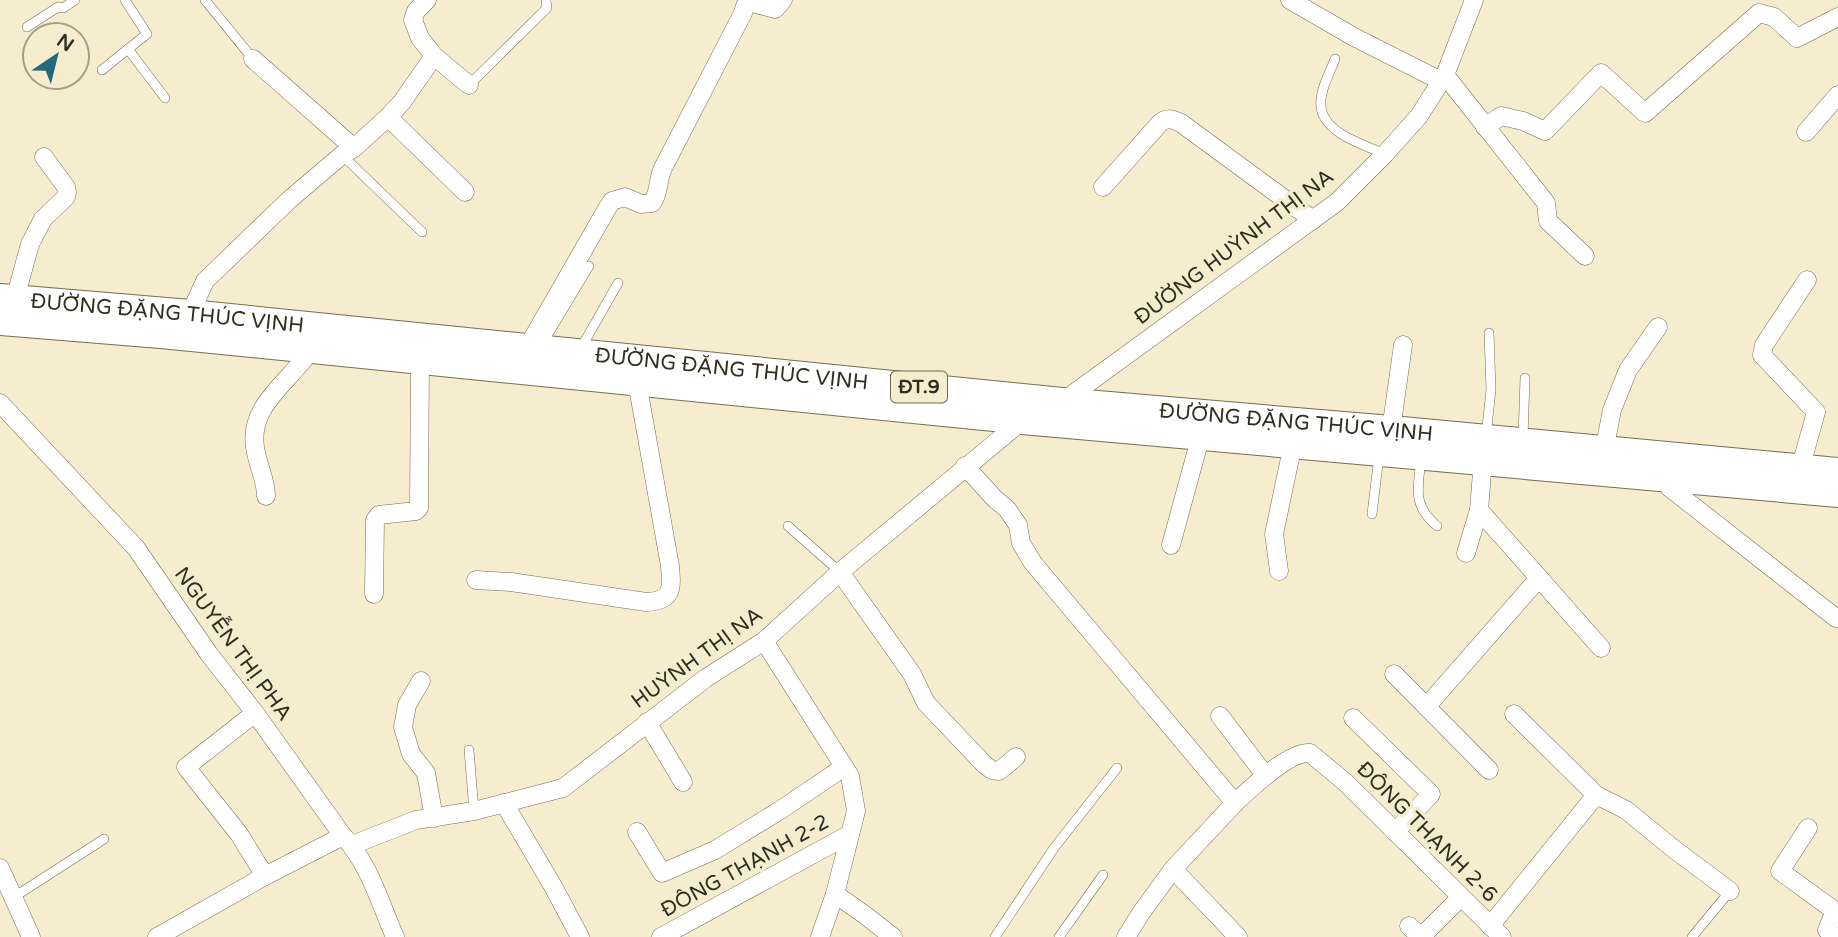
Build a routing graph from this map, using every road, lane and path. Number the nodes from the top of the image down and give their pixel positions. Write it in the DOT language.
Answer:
graph roads {
  1 [pos="75,0"];
  2 [pos="125,0"];
  3 [pos="205,0"];
  4 [pos="428,0"];
  5 [pos="546,0"];
  6 [pos="783,0"];
  7 [pos="1290,0"];
  8 [pos="1474,0"];
  9 [pos="1838,18"];
  10 [pos="36,21"];
  11 [pos="128,49"];
  12 [pos="435,56"];
  13 [pos="253,59"];
  14 [pos="1335,59"];
  15 [pos="102,70"];
  16 [pos="1443,78"];
  17 [pos="469,85"];
  18 [pos="1838,95"];
  19 [pos="165,98"];
  20 [pos="388,117"];
  21 [pos="1485,127"];
  22 [pos="1806,132"];
  23 [pos="348,152"];
  24 [pos="1385,154"];
  25 [pos="44,157"];
  26 [pos="1103,187"];
  27 [pos="465,192"];
  28 [pos="1313,220"];
  29 [pos="422,232"];
  30 [pos="1586,256"];
  31 [pos="589,267"];
  32 [pos="1807,280"];
  33 [pos="618,282"];
  34 [pos="5,306"];
  35 [pos="190,314"];
  36 [pos="1658,327"];
  37 [pos="1489,333"];
  38 [pos="1403,345"];
  39 [pos="533,348"];
  40 [pos="304,349"];
  41 [pos="578,353"];
  42 [pos="420,360"];
  43 [pos="1525,377"];
  44 [pos="637,382"];
  45 [pos="1062,401"];
  46 [pos="0,403"];
  47 [pos="1023,420"];
  48 [pos="1201,435"];
  49 [pos="1385,440"];
  50 [pos="1522,443"];
  51 [pos="1293,444"];
  52 [pos="1484,450"];
  53 [pos="1604,451"];
  54 [pos="1422,455"];
  55 [pos="965,466"];
  56 [pos="1800,469"];
  57 [pos="1838,472"];
  58 [pos="1670,478"];
  59 [pos="1838,493"];
  60 [pos="267,496"];
  61 [pos="1479,510"];
  62 [pos="1372,514"];
  63 [pos="788,526"];
  64 [pos="1437,526"];
  65 [pos="1171,545"];
  66 [pos="1466,553"];
  67 [pos="1279,571"];
  68 [pos="840,572"];
  69 [pos="1539,578"];
  70 [pos="476,580"];
  71 [pos="374,594"];
  72 [pos="1836,618"];
  73 [pos="764,641"];
  74 [pos="1601,648"];
  75 [pos="1394,674"];
  76 [pos="421,681"];
  77 [pos="1427,706"];
  78 [pos="255,713"];
  79 [pos="1514,714"];
  80 [pos="1220,716"];
  81 [pos="1353,718"];
  82 [pos="647,722"];
  83 [pos="469,750"];
  84 [pos="1016,757"];
  85 [pos="844,767"];
  86 [pos="1117,768"];
  87 [pos="1489,770"];
  88 [pos="1265,775"];
  89 [pos="683,782"];
  90 [pos="1596,795"];
  91 [pos="504,803"];
  92 [pos="1235,803"];
  93 [pos="474,811"];
  94 [pos="434,818"];
  95 [pos="1808,828"];
  96 [pos="637,832"];
  97 [pos="1395,832"];
  98 [pos="850,834"];
  99 [pos="104,839"];
  100 [pos="347,840"];
  101 [pos="0,868"];
  102 [pos="1173,869"];
  103 [pos="1103,875"];
  104 [pos="265,876"];
  105 [pos="1730,891"];
  106 [pos="835,894"];
  107 [pos="14,897"];
  108 [pos="1461,897"];
  109 [pos="1409,926"];
  110 [pos="1495,933"];
  111 [pos="31,937"];
  112 [pos="157,937"];
  113 [pos="395,937"];
  114 [pos="580,937"];
  115 [pos="661,937"];
  116 [pos="820,937"];
  117 [pos="893,937"];
  118 [pos="995,937"];
  119 [pos="1059,937"];
  120 [pos="1126,937"];
  121 [pos="1238,937"];
  122 [pos="1692,937"];
  123 [pos="1835,937"];
  1 -- 10 [label="lane"];
  2 -- 11 [label="lane"];
  3 -- 13 [label="lane"];
  4 -- 12 [label="street"];
  5 -- 17 [label="lane"];
  6 -- 39 [label="street"];
  7 -- 16 [label="street"];
  8 -- 16 [label="street, ĐƯỜNG HUỲNH THỊ NA"];
  9 -- 21 [label="street"];
  11 -- 15 [label="lane"];
  11 -- 19 [label="lane"];
  12 -- 17 [label="street"];
  12 -- 20 [label="street"];
  13 -- 23 [label="street"];
  14 -- 24 [label="lane"];
  16 -- 21 [label="street"];
  16 -- 24 [label="street, ĐƯỜNG HUỲNH THỊ NA"];
  18 -- 22 [label="street"];
  20 -- 23 [label="street"];
  20 -- 27 [label="street"];
  21 -- 30 [label="street"];
  23 -- 29 [label="lane"];
  23 -- 35 [label="street"];
  24 -- 28 [label="street, ĐƯỜNG HUỲNH THỊ NA"];
  25 -- 34 [label="street"];
  26 -- 28 [label="street"];
  28 -- 45 [label="street, ĐƯỜNG HUỲNH THỊ NA"];
  31 -- 39 [label="lane"];
  32 -- 56 [label="street"];
  33 -- 41 [label="lane"];
  34 -- 35 [label="main road, ĐƯỜNG ĐẶNG THÚC VỊNH / ĐT.9"];
  34 -- 40 [label="main road, ĐƯỜNG ĐẶNG THÚC VỊNH / ĐT.9"];
  35 -- 39 [label="main road, ĐƯỜNG ĐẶNG THÚC VỊNH / ĐT.9"];
  36 -- 53 [label="street"];
  37 -- 52 [label="lane"];
  38 -- 49 [label="street"];
  39 -- 41 [label="main road, ĐƯỜNG ĐẶNG THÚC VỊNH / ĐT.9"];
  40 -- 42 [label="main road, ĐƯỜNG ĐẶNG THÚC VỊNH / ĐT.9"];
  40 -- 60 [label="street"];
  41 -- 45 [label="main road, ĐƯỜNG ĐẶNG THÚC VỊNH / ĐT.9"];
  42 -- 44 [label="main road, ĐƯỜNG ĐẶNG THÚC VỊNH / ĐT.9"];
  42 -- 71 [label="street"];
  43 -- 50 [label="lane"];
  44 -- 47 [label="main road, ĐƯỜNG ĐẶNG THÚC VỊNH / ĐT.9"];
  44 -- 70 [label="street"];
  45 -- 49 [label="main road, ĐƯỜNG ĐẶNG THÚC VỊNH / ĐT.9"];
  46 -- 78 [label="street, NGUYỄN THỊ PHA"];
  47 -- 48 [label="main road, ĐƯỜNG ĐẶNG THÚC VỊNH / ĐT.9"];
  47 -- 55 [label="street, HUỲNH THỊ NA"];
  48 -- 51 [label="main road, ĐƯỜNG ĐẶNG THÚC VỊNH / ĐT.9"];
  48 -- 65 [label="street"];
  49 -- 51 [label="main road, ĐƯỜNG ĐẶNG THÚC VỊNH / ĐT.9"];
  49 -- 52 [label="main road, ĐƯỜNG ĐẶNG THÚC VỊNH / ĐT.9"];
  49 -- 54 [label="main road, ĐƯỜNG ĐẶNG THÚC VỊNH / ĐT.9"];
  49 -- 62 [label="lane"];
  50 -- 52 [label="main road, ĐƯỜNG ĐẶNG THÚC VỊNH / ĐT.9"];
  50 -- 53 [label="main road, ĐƯỜNG ĐẶNG THÚC VỊNH / ĐT.9"];
  51 -- 67 [label="street"];
  52 -- 54 [label="main road, ĐƯỜNG ĐẶNG THÚC VỊNH / ĐT.9"];
  52 -- 58 [label="main road, ĐƯỜNG ĐẶNG THÚC VỊNH / ĐT.9"];
  52 -- 61 [label="street"];
  53 -- 56 [label="main road, ĐƯỜNG ĐẶNG THÚC VỊNH / ĐT.9"];
  54 -- 64 [label="lane"];
  55 -- 68 [label="street, HUỲNH THỊ NA"];
  55 -- 92 [label="street"];
  56 -- 57 [label="main road, ĐƯỜNG ĐẶNG THÚC VỊNH / ĐT.9"];
  58 -- 59 [label="main road, ĐƯỜNG ĐẶNG THÚC VỊNH / ĐT.9"];
  58 -- 72 [label="street"];
  61 -- 66 [label="street"];
  61 -- 69 [label="street"];
  63 -- 68 [label="lane"];
  68 -- 73 [label="street, HUỲNH THỊ NA"];
  68 -- 84 [label="street"];
  69 -- 74 [label="street"];
  69 -- 77 [label="street"];
  73 -- 82 [label="street, HUỲNH THỊ NA"];
  73 -- 85 [label="street"];
  75 -- 77 [label="street"];
  76 -- 94 [label="street"];
  77 -- 87 [label="street"];
  78 -- 100 [label="street, NGUYỄN THỊ PHA"];
  78 -- 104 [label="street"];
  79 -- 90 [label="street"];
  80 -- 88 [label="street"];
  81 -- 97 [label="street"];
  82 -- 89 [label="street"];
  82 -- 91 [label="street, HUỲNH THỊ NA"];
  83 -- 93 [label="lane"];
  85 -- 96 [label="street"];
  85 -- 98 [label="street"];
  86 -- 118 [label="lane"];
  88 -- 92 [label="street"];
  88 -- 97 [label="street, ĐÔNG THẠNH 2-6"];
  90 -- 105 [label="street"];
  90 -- 110 [label="street"];
  91 -- 93 [label="street, HUỲNH THỊ NA"];
  91 -- 114 [label="street"];
  92 -- 102 [label="street"];
  93 -- 94 [label="street, HUỲNH THỊ NA"];
  94 -- 100 [label="street, HUỲNH THỊ NA"];
  95 -- 123 [label="street"];
  97 -- 108 [label="street, ĐÔNG THẠNH 2-6"];
  98 -- 106 [label="street"];
  98 -- 115 [label="street, ĐÔNG THẠNH 2-2"];
  99 -- 107 [label="lane"];
  100 -- 104 [label="street, HUỲNH THỊ NA"];
  100 -- 113 [label="street, NGUYỄN THỊ PHA"];
  101 -- 107 [label="street"];
  102 -- 120 [label="street"];
  102 -- 121 [label="street"];
  103 -- 119 [label="lane"];
  104 -- 112 [label="street, HUỲNH THỊ NA"];
  105 -- 122 [label="lane"];
  106 -- 116 [label="street"];
  106 -- 117 [label="street"];
  107 -- 111 [label="street"];
  108 -- 109 [label="street"];
  108 -- 110 [label="street, ĐÔNG THẠNH 2-6"];
}
